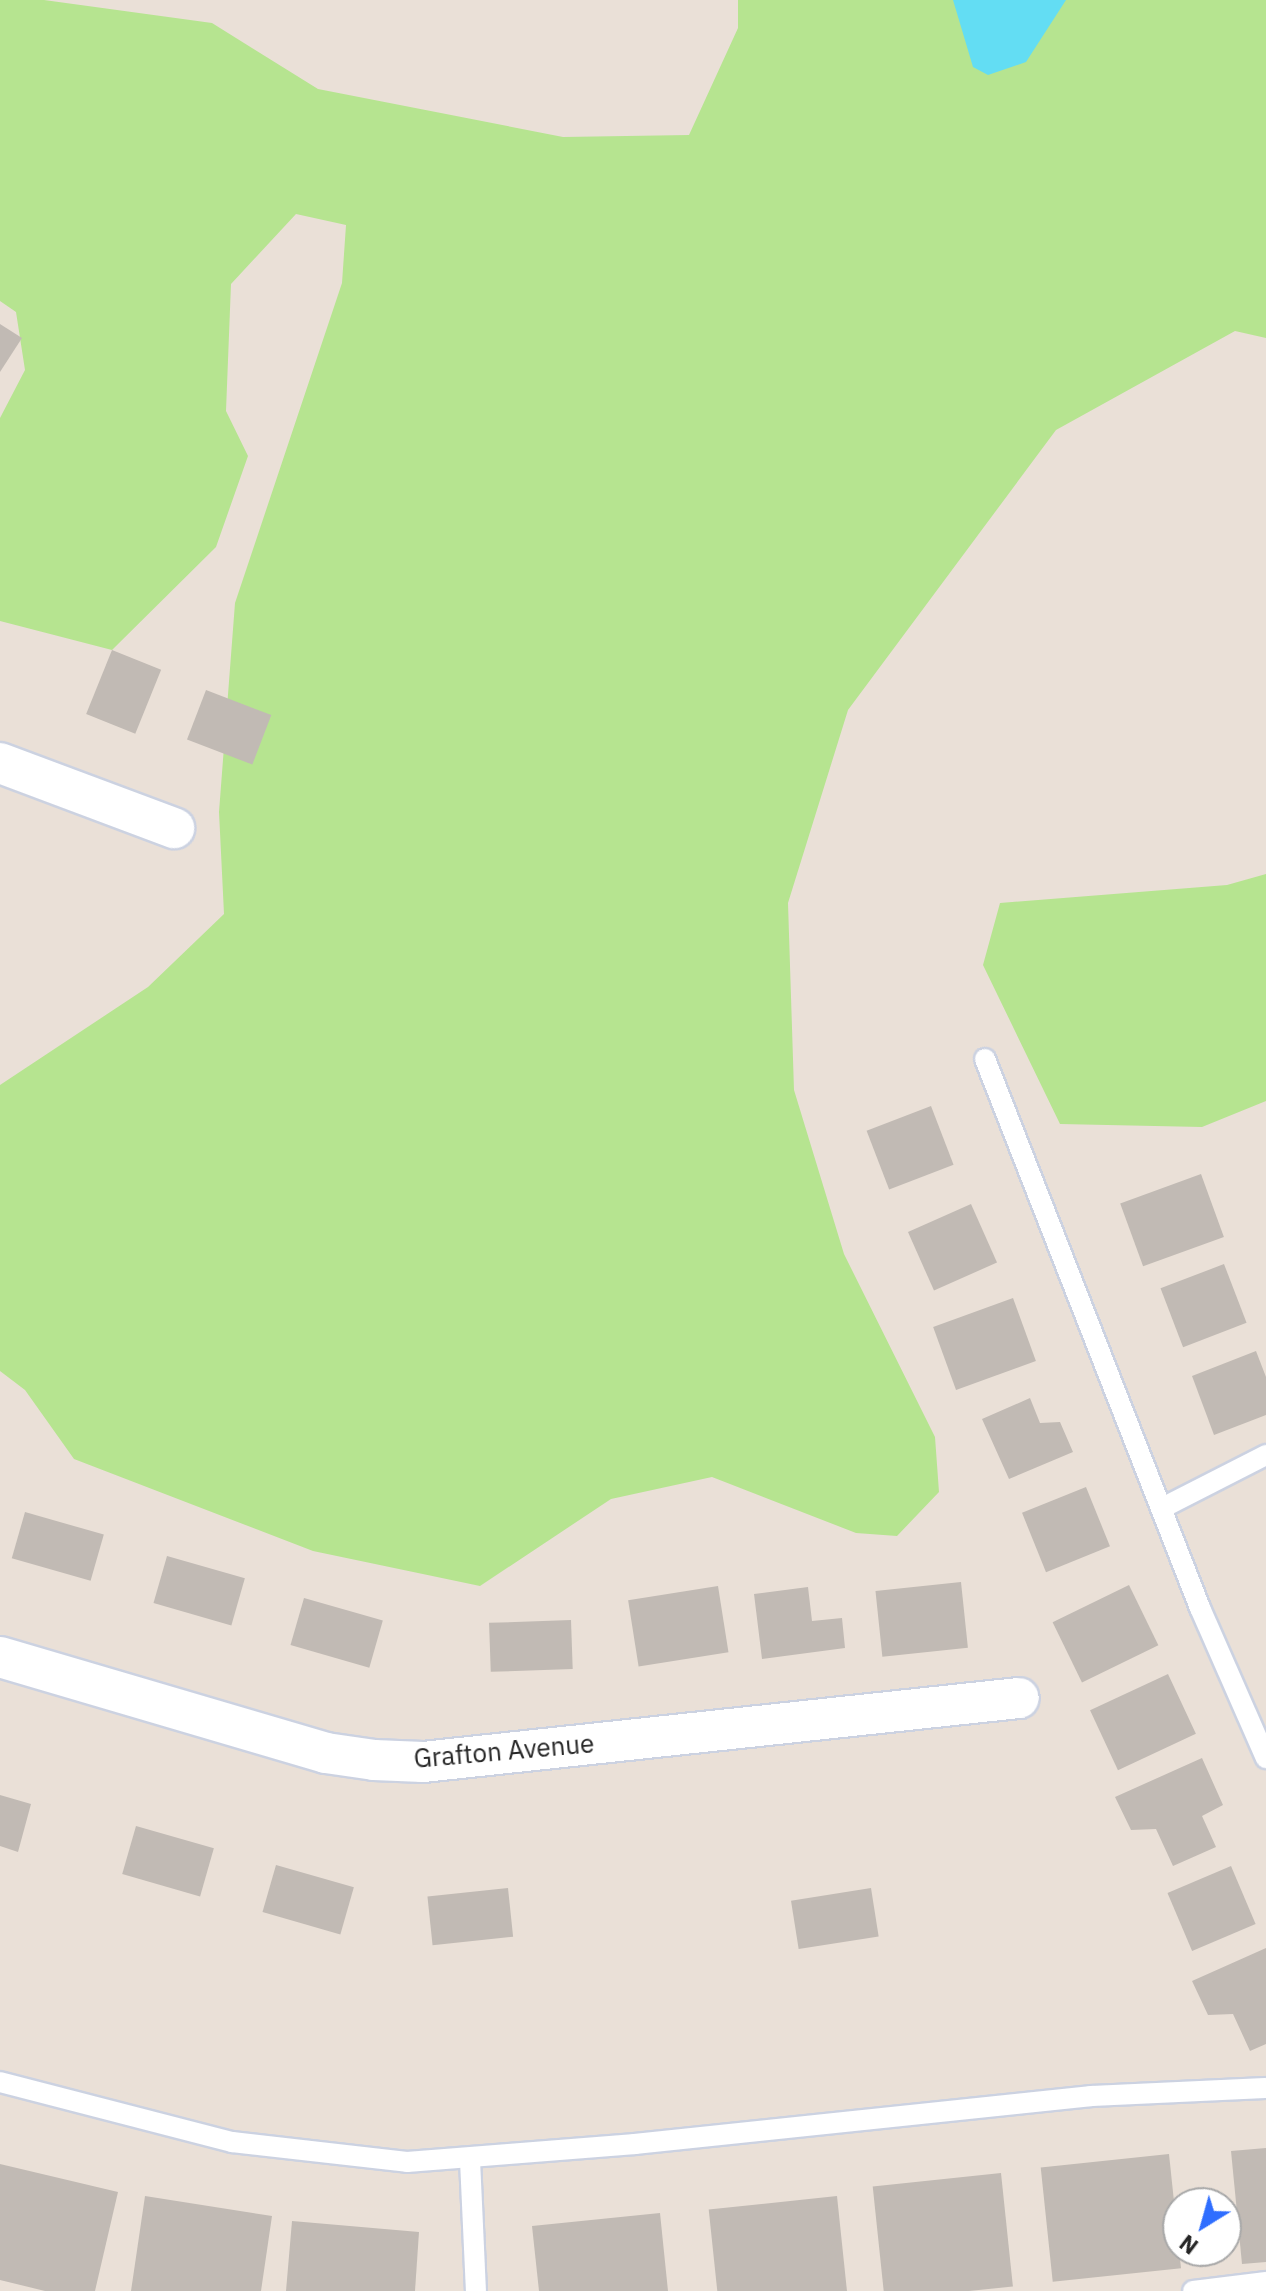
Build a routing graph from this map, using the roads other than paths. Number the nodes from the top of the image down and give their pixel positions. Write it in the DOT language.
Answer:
graph roads {
  1 [pos="0,763"];
  2 [pos="174,828"];
  3 [pos="985,1059"];
  4 [pos="1266,1455"];
  5 [pos="1162,1508"];
  6 [pos="0,1657"];
  7 [pos="1019,1698"];
  8 [pos="1266,1758"];
  9 [pos="0,2082"];
  10 [pos="1266,2088"];
  11 [pos="470,2160"];
  12 [pos="1266,2282"];
  13 [pos="476,2291"];
  14 [pos="1193,2291"];
  1 -- 2 [label="street"];
  3 -- 5 [label="lane"];
  4 -- 5 [label="lane"];
  5 -- 8 [label="lane"];
  6 -- 7 [label="street, Grafton Avenue"];
  9 -- 11 [label="lane"];
  10 -- 11 [label="lane"];
  11 -- 13 [label="lane"];
  12 -- 14 [label="lane"];
}
